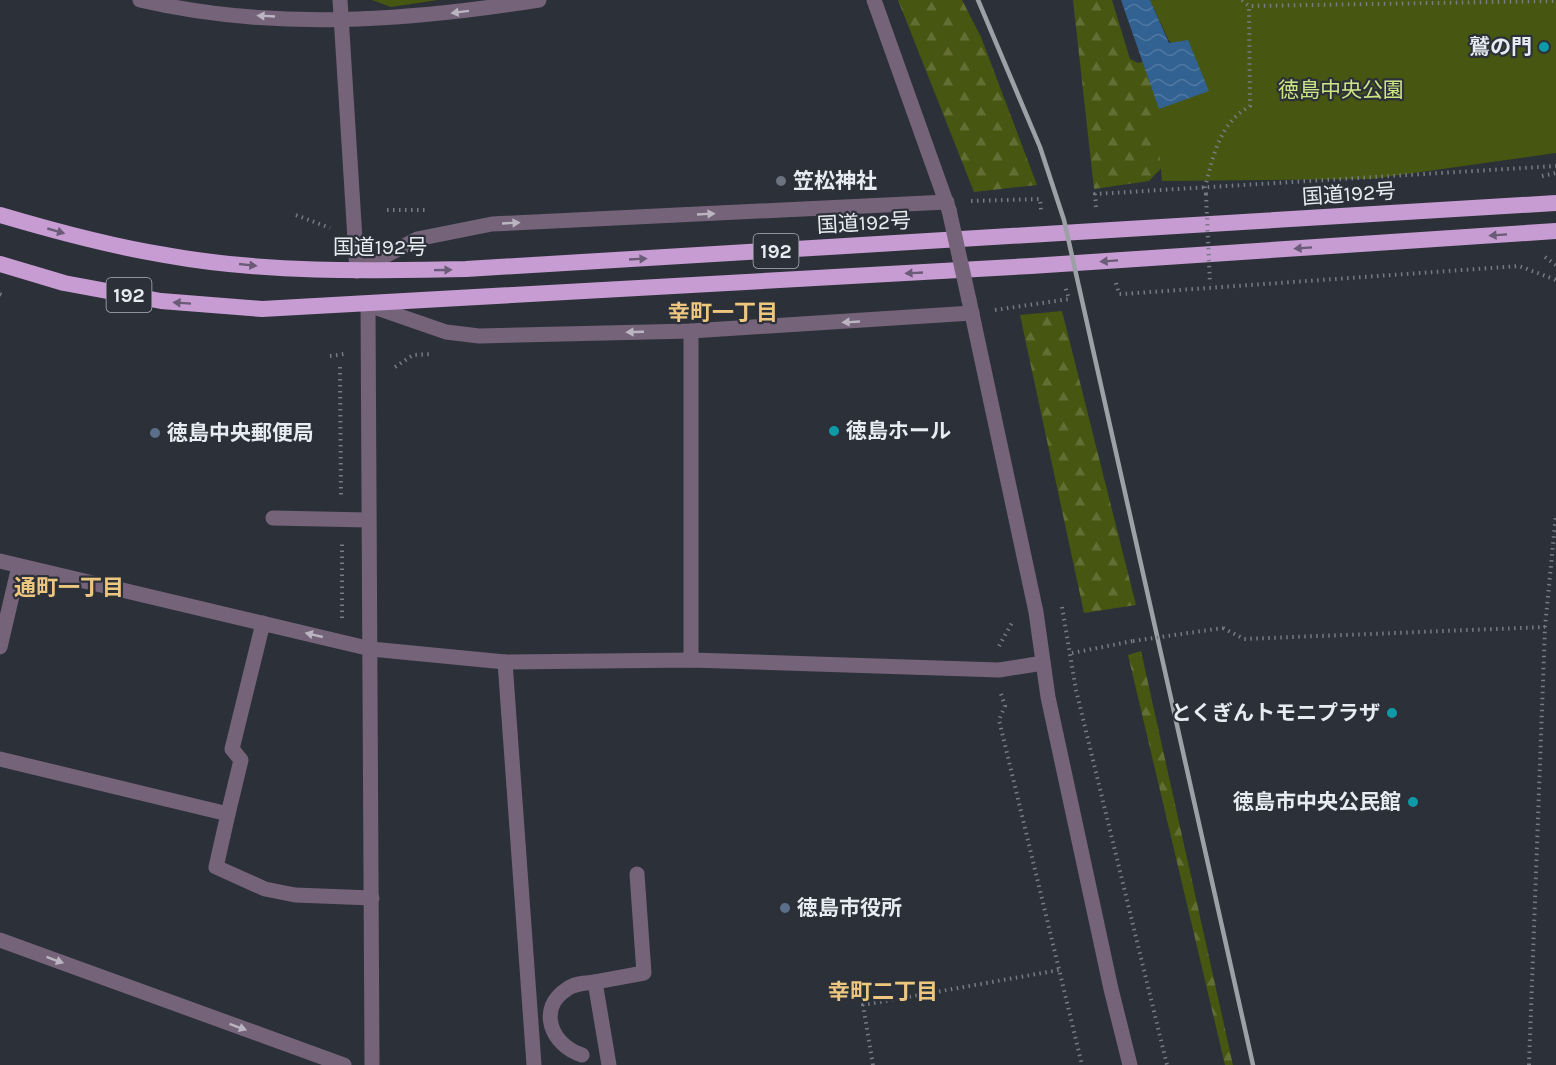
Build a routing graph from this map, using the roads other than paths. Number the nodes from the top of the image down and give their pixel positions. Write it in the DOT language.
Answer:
graph roads {
  1 [pos="140,0"];
  2 [pos="340,0"];
  3 [pos="539,0"];
  4 [pos="874,0"];
  5 [pos="341,20"];
  6 [pos="1556,203"];
  7 [pos="948,206"];
  8 [pos="0,215"];
  9 [pos="1556,231"];
  10 [pos="0,264"];
  11 [pos="357,271"];
  12 [pos="368,305"];
  13 [pos="971,306"];
  14 [pos="691,331"];
  15 [pos="273,518"];
  16 [pos="368,520"];
  17 [pos="0,561"];
  18 [pos="19,566"];
  19 [pos="263,623"];
  20 [pos="0,647"];
  21 [pos="371,649"];
  22 [pos="691,660"];
  23 [pos="505,662"];
  24 [pos="1043,663"];
  25 [pos="0,759"];
  26 [pos="228,814"];
  27 [pos="638,874"];
  28 [pos="372,898"];
  29 [pos="0,940"];
  30 [pos="595,982"];
  31 [pos="582,1055"];
  32 [pos="344,1065"];
  33 [pos="372,1065"];
  34 [pos="534,1065"];
  35 [pos="609,1065"];
  36 [pos="1130,1065"];
  5 -- 1 [label="street, one-way"];
  2 -- 5 [label="street"];
  3 -- 5 [label="street, one-way"];
  4 -- 7 [label="street"];
  5 -- 11 [label="street"];
  11 -- 6 [label="highway, 国道192号 / 192, one-way"];
  11 -- 7 [label="street, one-way"];
  7 -- 13 [label="street, bridge"];
  8 -- 11 [label="highway, 国道192号 / 192, one-way"];
  9 -- 12 [label="highway, 192, one-way"];
  12 -- 10 [label="highway, 192, one-way"];
  14 -- 12 [label="street, one-way"];
  12 -- 16 [label="street"];
  13 -- 14 [label="street, one-way"];
  13 -- 24 [label="street"];
  14 -- 22 [label="street"];
  15 -- 16 [label="street"];
  16 -- 21 [label="street"];
  17 -- 18 [label="street"];
  18 -- 19 [label="street"];
  18 -- 20 [label="street"];
  21 -- 19 [label="street, one-way"];
  19 -- 26 [label="street"];
  21 -- 23 [label="street"];
  21 -- 28 [label="street"];
  22 -- 23 [label="street"];
  22 -- 24 [label="street"];
  23 -- 34 [label="street"];
  24 -- 36 [label="street"];
  25 -- 26 [label="street"];
  26 -- 28 [label="street"];
  27 -- 30 [label="street"];
  28 -- 33 [label="street"];
  29 -- 32 [label="street, one-way"];
  30 -- 31 [label="street"];
  30 -- 35 [label="street"];
}
